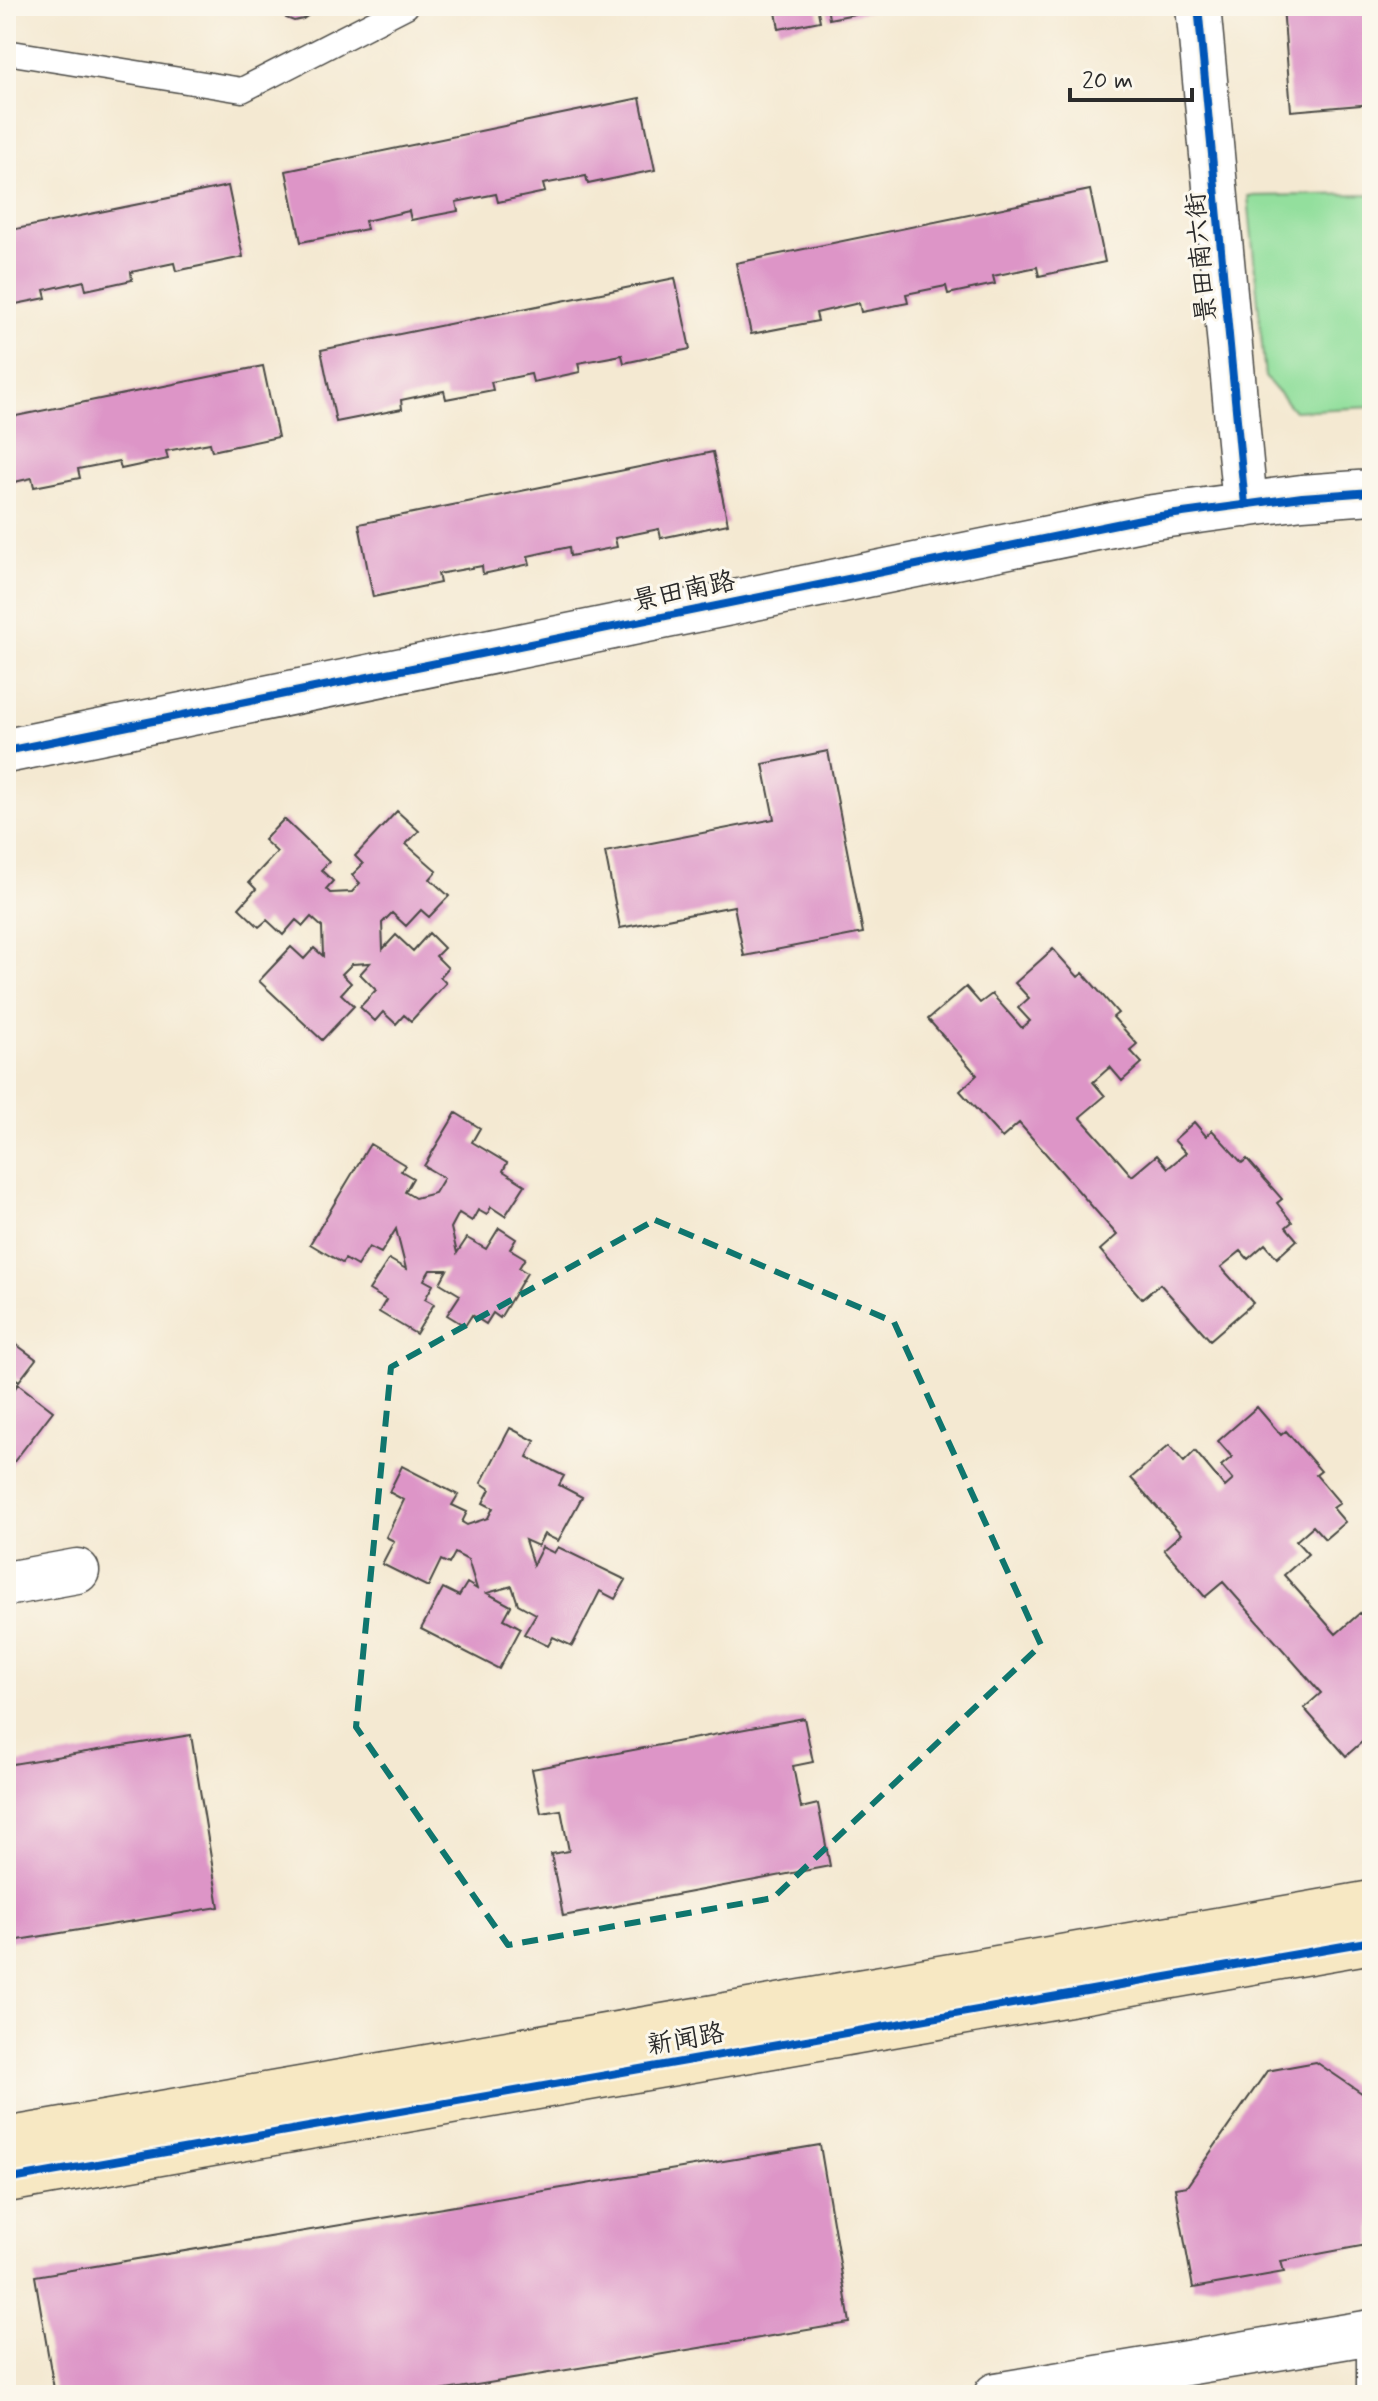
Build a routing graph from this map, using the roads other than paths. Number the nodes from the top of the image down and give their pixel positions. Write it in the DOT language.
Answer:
graph roads {
  1 [pos="406,6"];
  2 [pos="1198,6"];
  3 [pos="6,52"];
  4 [pos="1372,492"];
  5 [pos="1245,505"];
  6 [pos="6,751"];
  7 [pos="77,1571"];
  8 [pos="6,1584"];
  9 [pos="1372,1903"];
  10 [pos="1372,1941"];
  11 [pos="6,2140"];
  12 [pos="6,2180"];
  13 [pos="1370,2332"];
  14 [pos="996,2395"];
  15 [pos="1369,2395"];
  1 -- 3 [label="lane"];
  2 -- 5 [label="street, 景田南六街"];
  4 -- 5 [label="street, 景田南路"];
  5 -- 6 [label="street, 景田南路"];
  7 -- 8 [label="street"];
  9 -- 11 [label="street, 新闻路"];
  10 -- 12 [label="street, 新闻路"];
  13 -- 14 [label="street"];
  13 -- 15 [label="lane"];
}
